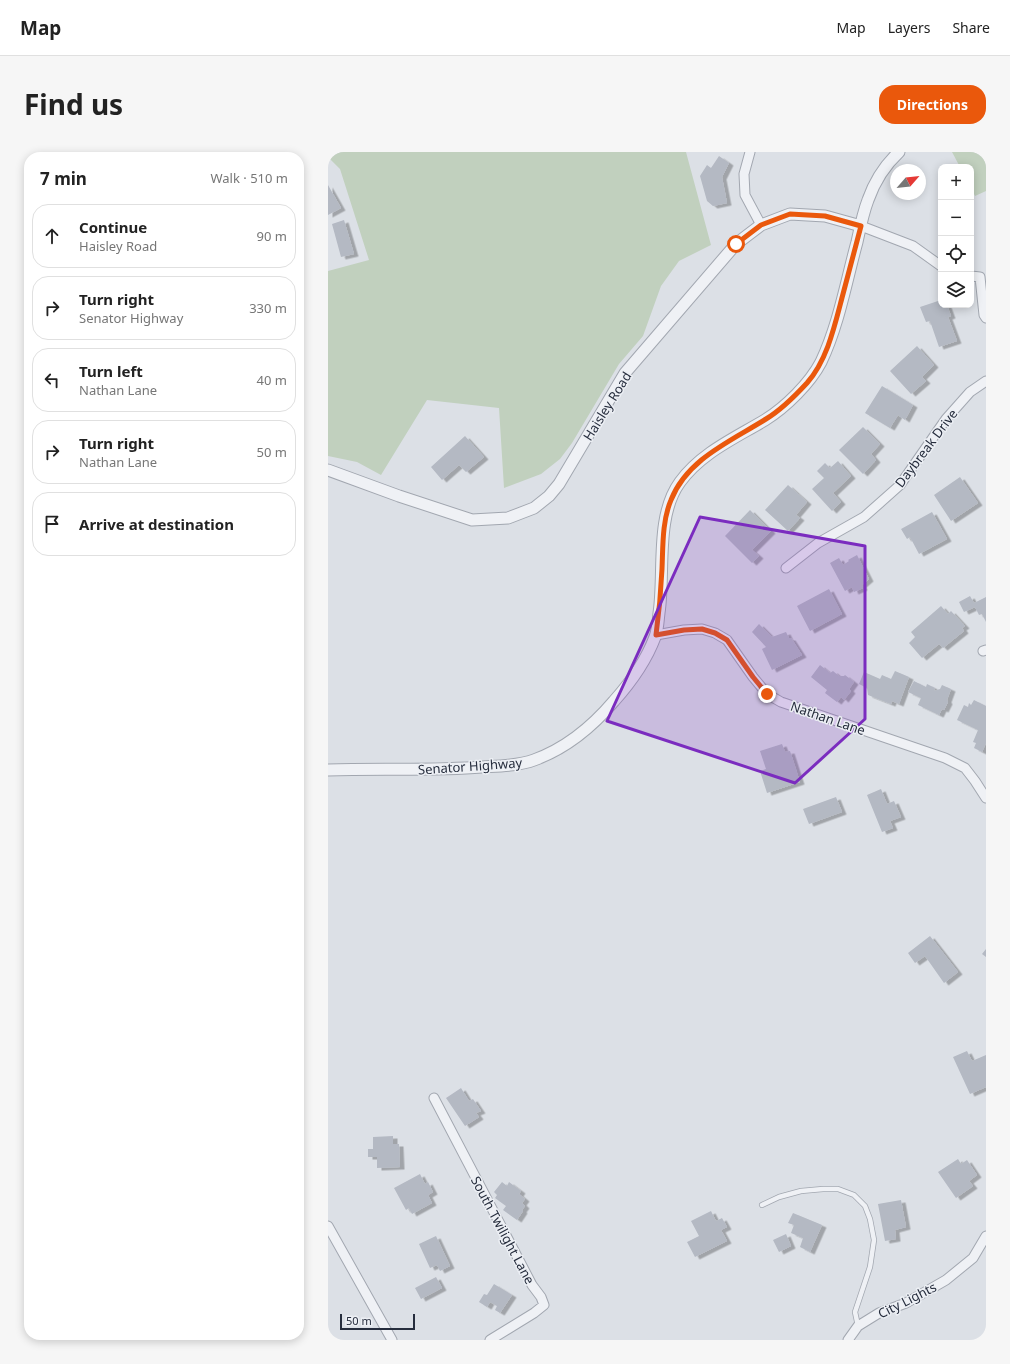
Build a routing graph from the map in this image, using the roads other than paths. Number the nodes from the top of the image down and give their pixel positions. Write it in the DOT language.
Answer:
graph roads {
  1 [pos="750,152"];
  2 [pos="898,152"];
  3 [pos="761,225"];
  4 [pos="861,226"];
  5 [pos="938,264"];
  6 [pos="979,277"];
  7 [pos="986,318"];
  8 [pos="986,381"];
  9 [pos="328,470"];
  10 [pos="786,568"];
  11 [pos="656,635"];
  12 [pos="328,770"];
  13 [pos="986,798"];
  14 [pos="434,1098"];
  15 [pos="762,1205"];
  16 [pos="328,1226"];
  17 [pos="986,1236"];
  18 [pos="858,1326"];
  19 [pos="392,1340"];
  20 [pos="490,1340"];
  21 [pos="848,1340"];
  1 -- 3 [label="street"];
  2 -- 4 [label="street, Senator Highway"];
  3 -- 4 [label="street, Haisley Road"];
  3 -- 9 [label="street, Haisley Road"];
  4 -- 5 [label="street"];
  4 -- 11 [label="street, Senator Highway"];
  6 -- 7 [label="street"];
  8 -- 10 [label="street, Daybreak Drive"];
  11 -- 12 [label="street, Senator Highway"];
  11 -- 13 [label="street, Nathan Lane"];
  14 -- 20 [label="street, South Twilight Lane"];
  15 -- 18 [label="lane, City Lights"];
  16 -- 19 [label="street"];
  17 -- 18 [label="street, City Lights"];
  18 -- 21 [label="street, City Lights"];
}
